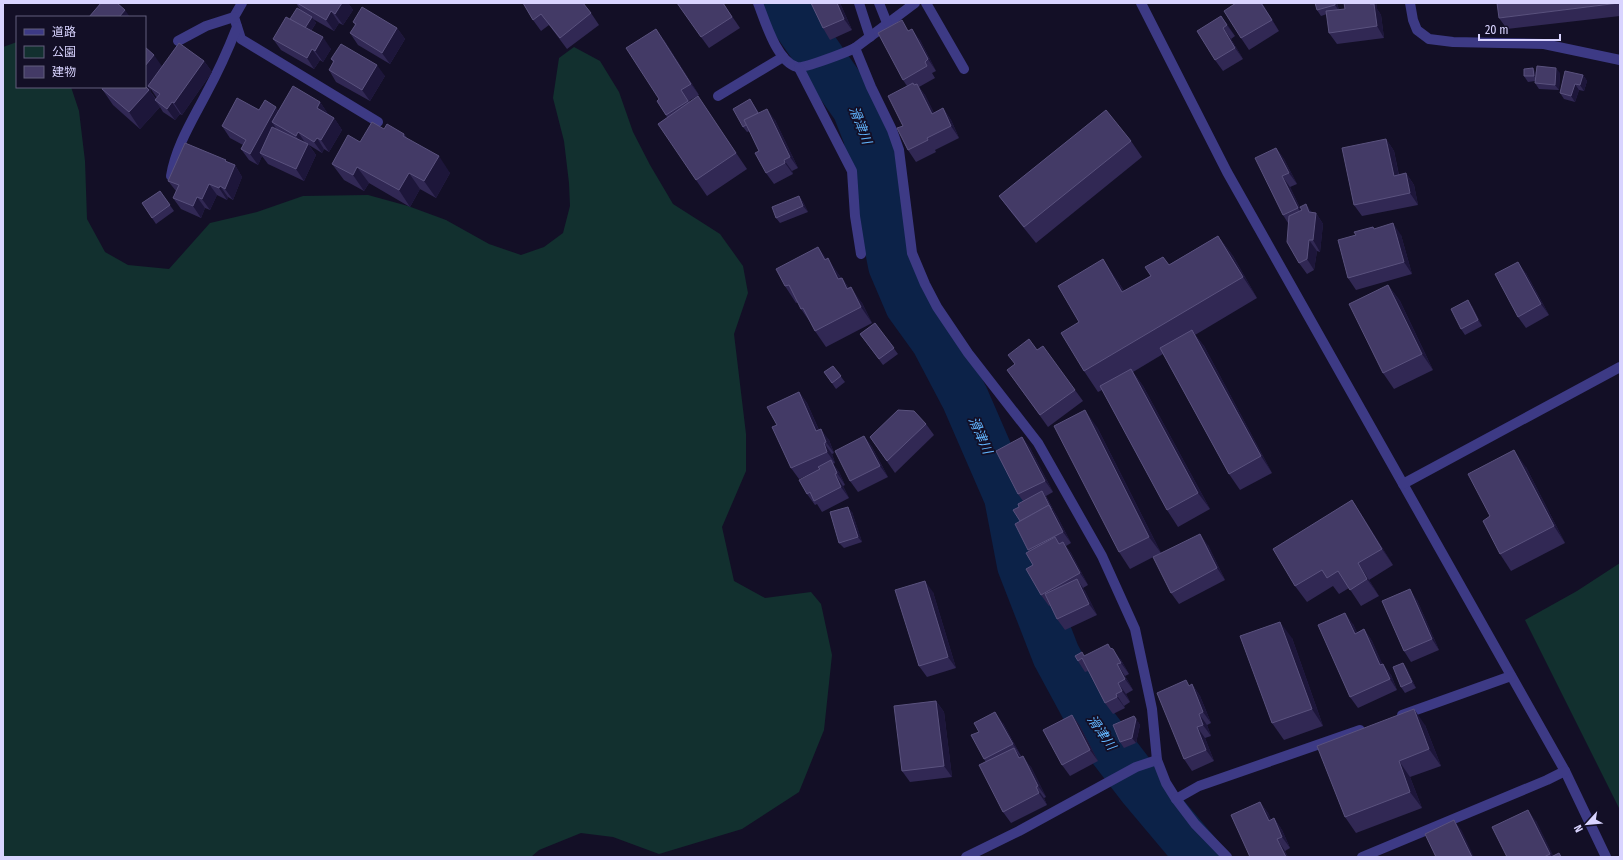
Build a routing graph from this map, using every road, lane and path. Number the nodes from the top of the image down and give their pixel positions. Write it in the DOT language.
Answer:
graph roads {
  1 [pos="242,3"];
  2 [pos="758,3"];
  3 [pos="859,3"];
  4 [pos="880,3"];
  5 [pos="915,3"];
  6 [pos="926,3"];
  7 [pos="1141,3"];
  8 [pos="1410,3"];
  9 [pos="236,22"];
  10 [pos="887,23"];
  11 [pos="870,37"];
  12 [pos="178,41"];
  13 [pos="854,48"];
  14 [pos="783,57"];
  15 [pos="1620,60"];
  16 [pos="802,67"];
  17 [pos="964,69"];
  18 [pos="718,96"];
  19 [pos="378,122"];
  20 [pos="171,176"];
  21 [pos="861,254"];
  22 [pos="1620,367"];
  23 [pos="1403,484"];
  24 [pos="1511,676"];
  25 [pos="1394,718"];
  26 [pos="1372,726"];
  27 [pos="1158,760"];
  28 [pos="1565,770"];
  29 [pos="1176,799"];
  30 [pos="966,857"];
  31 [pos="1227,857"];
  32 [pos="1362,857"];
  33 [pos="1606,857"];
  1 -- 9 [label="street"];
  2 -- 14 [label="street"];
  3 -- 11 [label="street"];
  4 -- 10 [label="street"];
  5 -- 10 [label="street"];
  6 -- 17 [label="street"];
  7 -- 23 [label="street"];
  8 -- 15 [label="street"];
  9 -- 12 [label="street"];
  9 -- 19 [label="street"];
  9 -- 20 [label="street"];
  10 -- 11 [label="street"];
  11 -- 13 [label="street"];
  13 -- 16 [label="street"];
  13 -- 27 [label="street"];
  14 -- 16 [label="street"];
  14 -- 18 [label="street"];
  16 -- 21 [label="street"];
  22 -- 23 [label="street"];
  23 -- 24 [label="street"];
  24 -- 25 [label="street"];
  24 -- 28 [label="street"];
  26 -- 29 [label="street"];
  27 -- 29 [label="street"];
  27 -- 30 [label="street"];
  28 -- 32 [label="street"];
  28 -- 33 [label="street"];
  29 -- 31 [label="street"];
}
